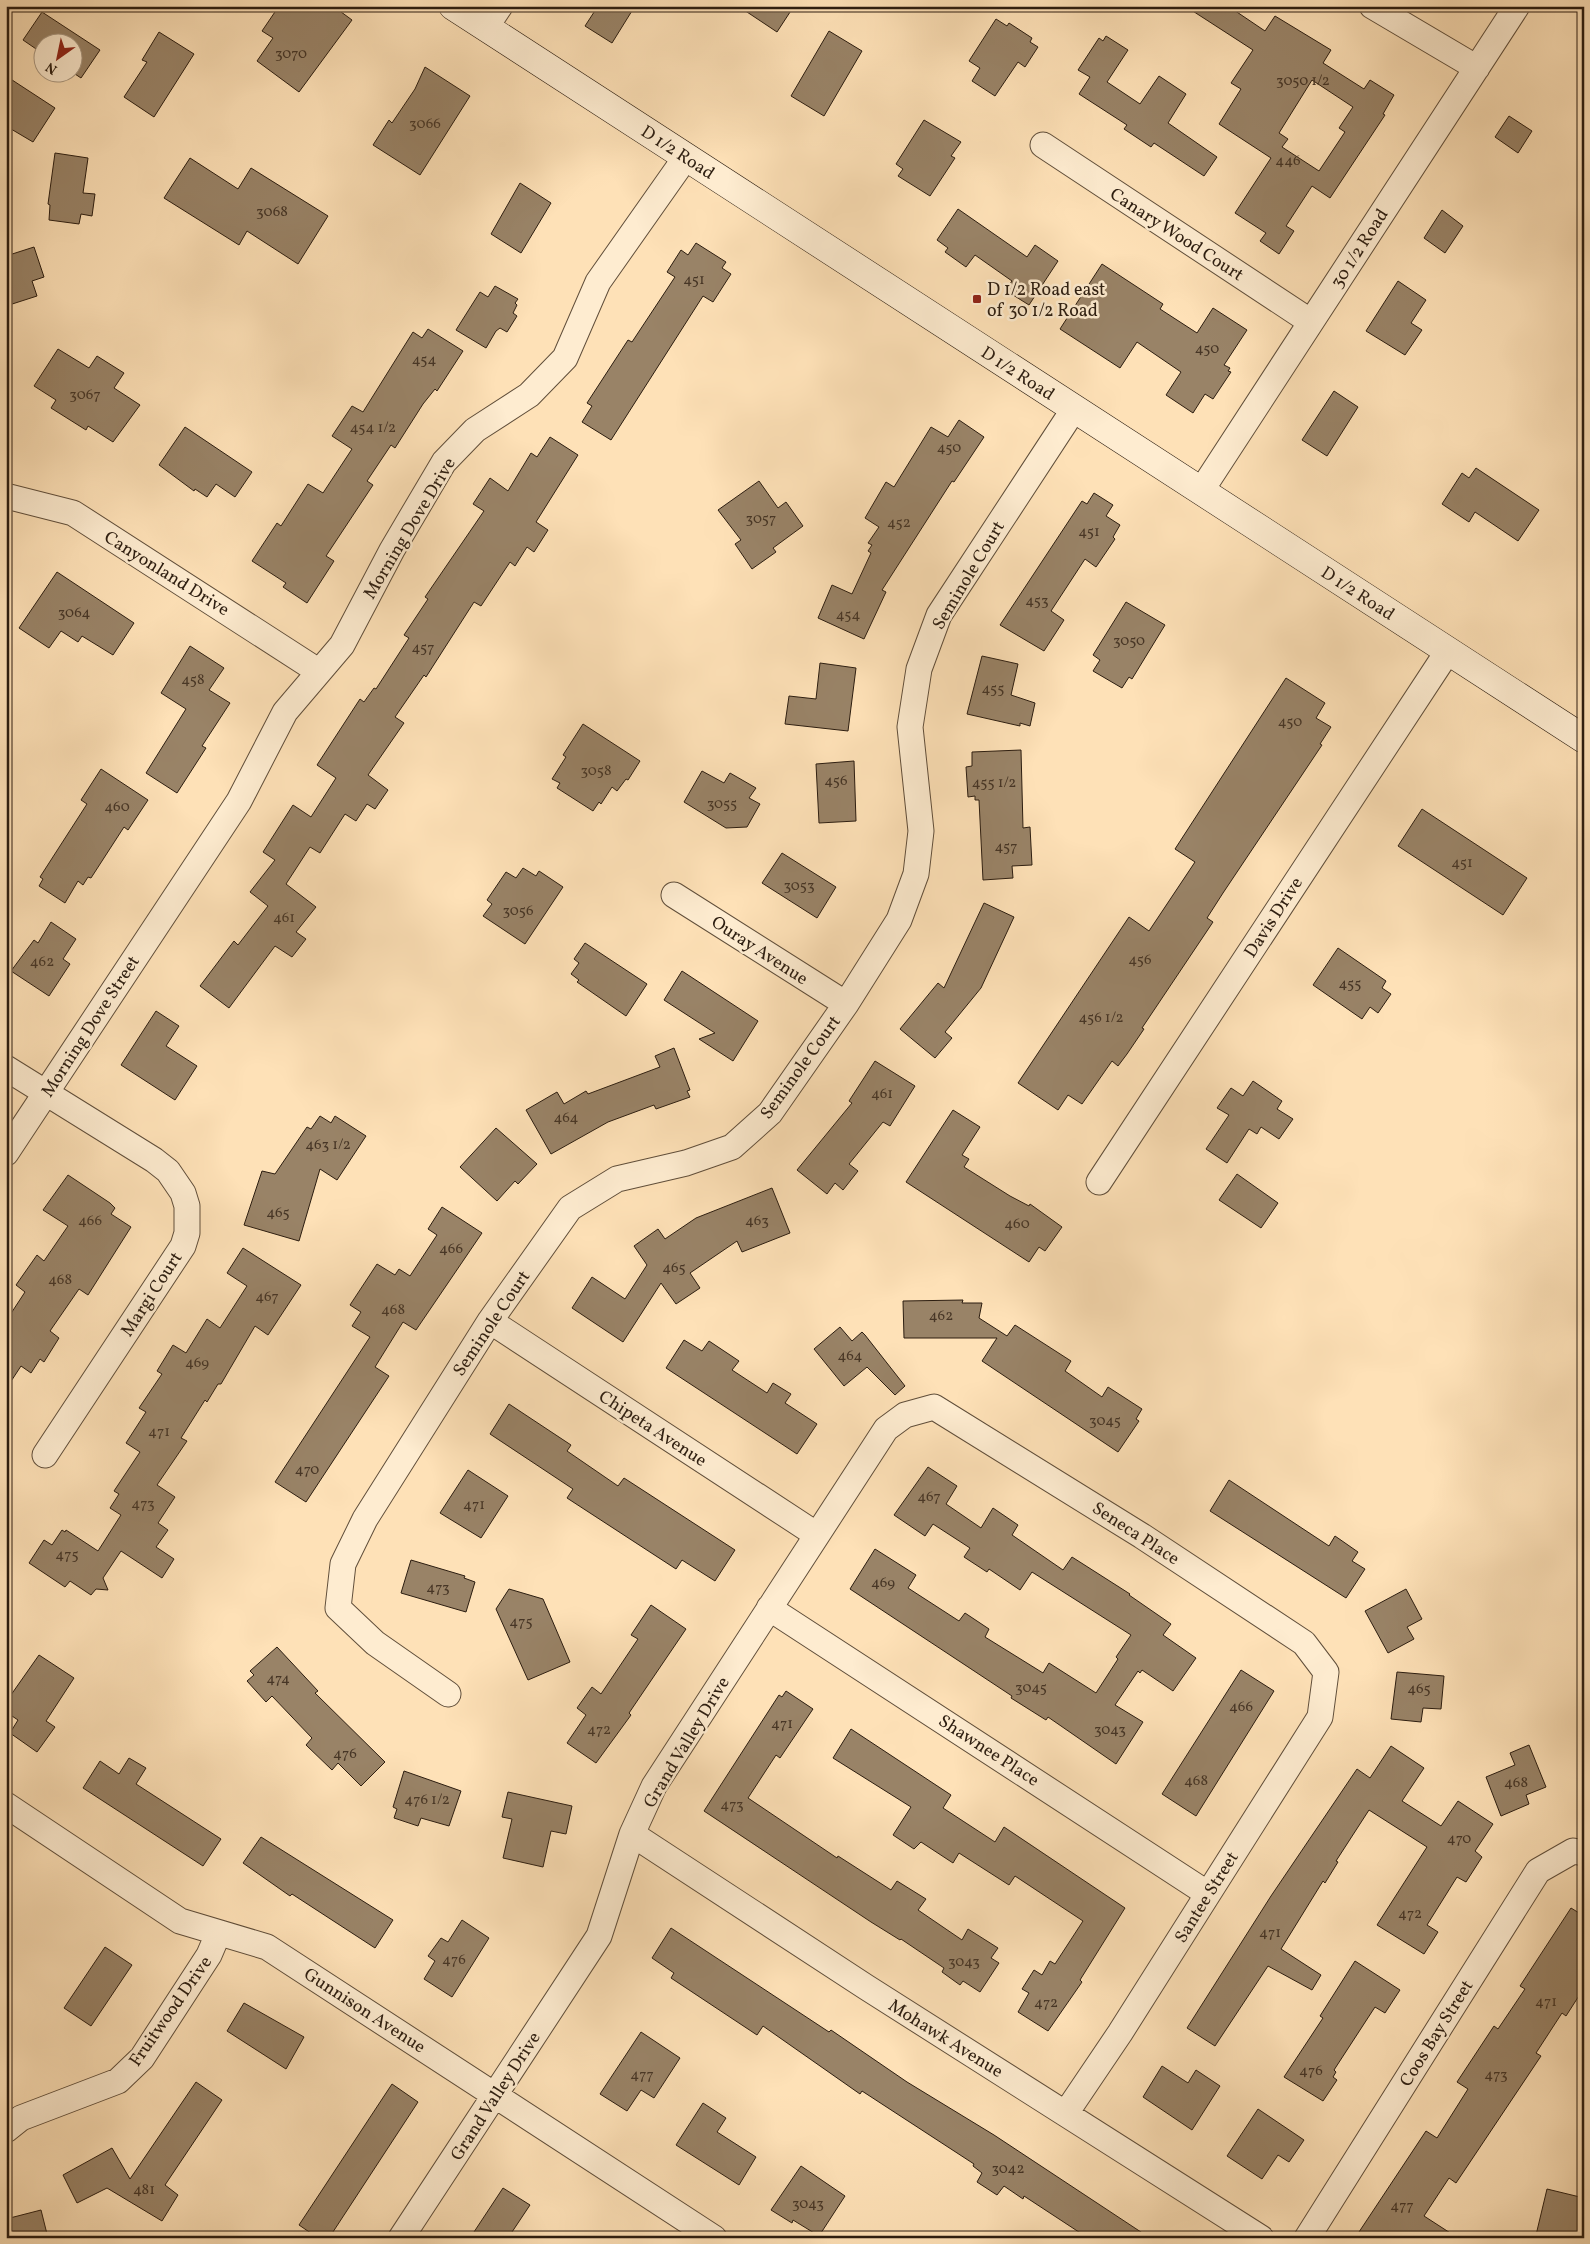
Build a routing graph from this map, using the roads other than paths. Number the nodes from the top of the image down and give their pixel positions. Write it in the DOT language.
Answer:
graph roads {
  1 [pos="453,6"];
  2 [pos="1372,6"];
  3 [pos="1517,6"];
  4 [pos="493,17"];
  5 [pos="1476,68"];
  6 [pos="1043,145"];
  7 [pos="686,157"];
  8 [pos="1311,322"];
  9 [pos="1074,409"];
  10 [pos="1201,491"];
  11 [pos="6,496"];
  12 [pos="1448,651"];
  13 [pos="318,671"];
  14 [pos="1584,739"];
  15 [pos="674,895"];
  16 [pos="173,899"];
  17 [pos="846,1004"];
  18 [pos="6,1068"];
  19 [pos="46,1092"];
  20 [pos="6,1153"];
  21 [pos="1098,1182"];
  22 [pos="490,1321"];
  23 [pos="934,1407"];
  24 [pos="45,1455"];
  25 [pos="817,1535"];
  26 [pos="769,1608"];
  27 [pos="1326,1672"];
  28 [pos="448,1694"];
  29 [pos="6,1805"];
  30 [pos="632,1834"];
  31 [pos="1584,1853"];
  32 [pos="1208,1894"];
  33 [pos="218,1934"];
  34 [pos="496,2096"];
  35 [pos="1066,2114"];
  36 [pos="6,2130"];
  37 [pos="401,2238"];
  38 [pos="714,2238"];
  39 [pos="1261,2238"];
  40 [pos="1307,2238"];
  1 -- 4 [label="main road, D 1/2 Road"];
  2 -- 5 [label="street"];
  3 -- 5 [label="street, 30 1/2 Road"];
  4 -- 7 [label="main road, D 1/2 Road"];
  5 -- 8 [label="street, 30 1/2 Road"];
  6 -- 8 [label="street, Canary Wood Court"];
  7 -- 9 [label="main road, D 1/2 Road"];
  7 -- 13 [label="street, Morning Dove Drive"];
  8 -- 10 [label="street, 30 1/2 Road"];
  9 -- 10 [label="main road, D 1/2 Road"];
  9 -- 17 [label="street, Seminole Court"];
  10 -- 12 [label="main road, D 1/2 Road"];
  11 -- 13 [label="street, Canyonland Drive"];
  12 -- 14 [label="main road, D 1/2 Road"];
  12 -- 21 [label="street, Davis Drive"];
  13 -- 16 [label="street, Morning Dove Drive"];
  15 -- 17 [label="street, Ouray Avenue"];
  16 -- 19 [label="street, Morning Dove Street"];
  17 -- 22 [label="street, Seminole Court"];
  18 -- 19 [label="street, Margi Court"];
  19 -- 20 [label="street, Morning Dove Street"];
  19 -- 24 [label="street, Margi Court"];
  22 -- 25 [label="street, Chipeta Avenue"];
  22 -- 28 [label="street, Seminole Court"];
  23 -- 25 [label="street, Grand Valley Drive"];
  23 -- 27 [label="street, Seneca Place"];
  25 -- 26 [label="street, Grand Valley Drive"];
  26 -- 30 [label="street, Grand Valley Drive"];
  26 -- 32 [label="street, Shawnee Place"];
  27 -- 32 [label="street, Santee Street"];
  29 -- 33 [label="street, Gunnison Avenue"];
  30 -- 34 [label="street, Grand Valley Drive"];
  30 -- 35 [label="street, Mohawk Avenue"];
  31 -- 40 [label="street, Coos Bay Street"];
  32 -- 35 [label="street, Santee Street"];
  33 -- 34 [label="street, Gunnison Avenue"];
  33 -- 36 [label="street, Fruitwood Drive"];
  34 -- 37 [label="street, Grand Valley Drive"];
  34 -- 38 [label="street, Gunnison Avenue"];
  35 -- 39 [label="street, Mohawk Avenue"];
}
